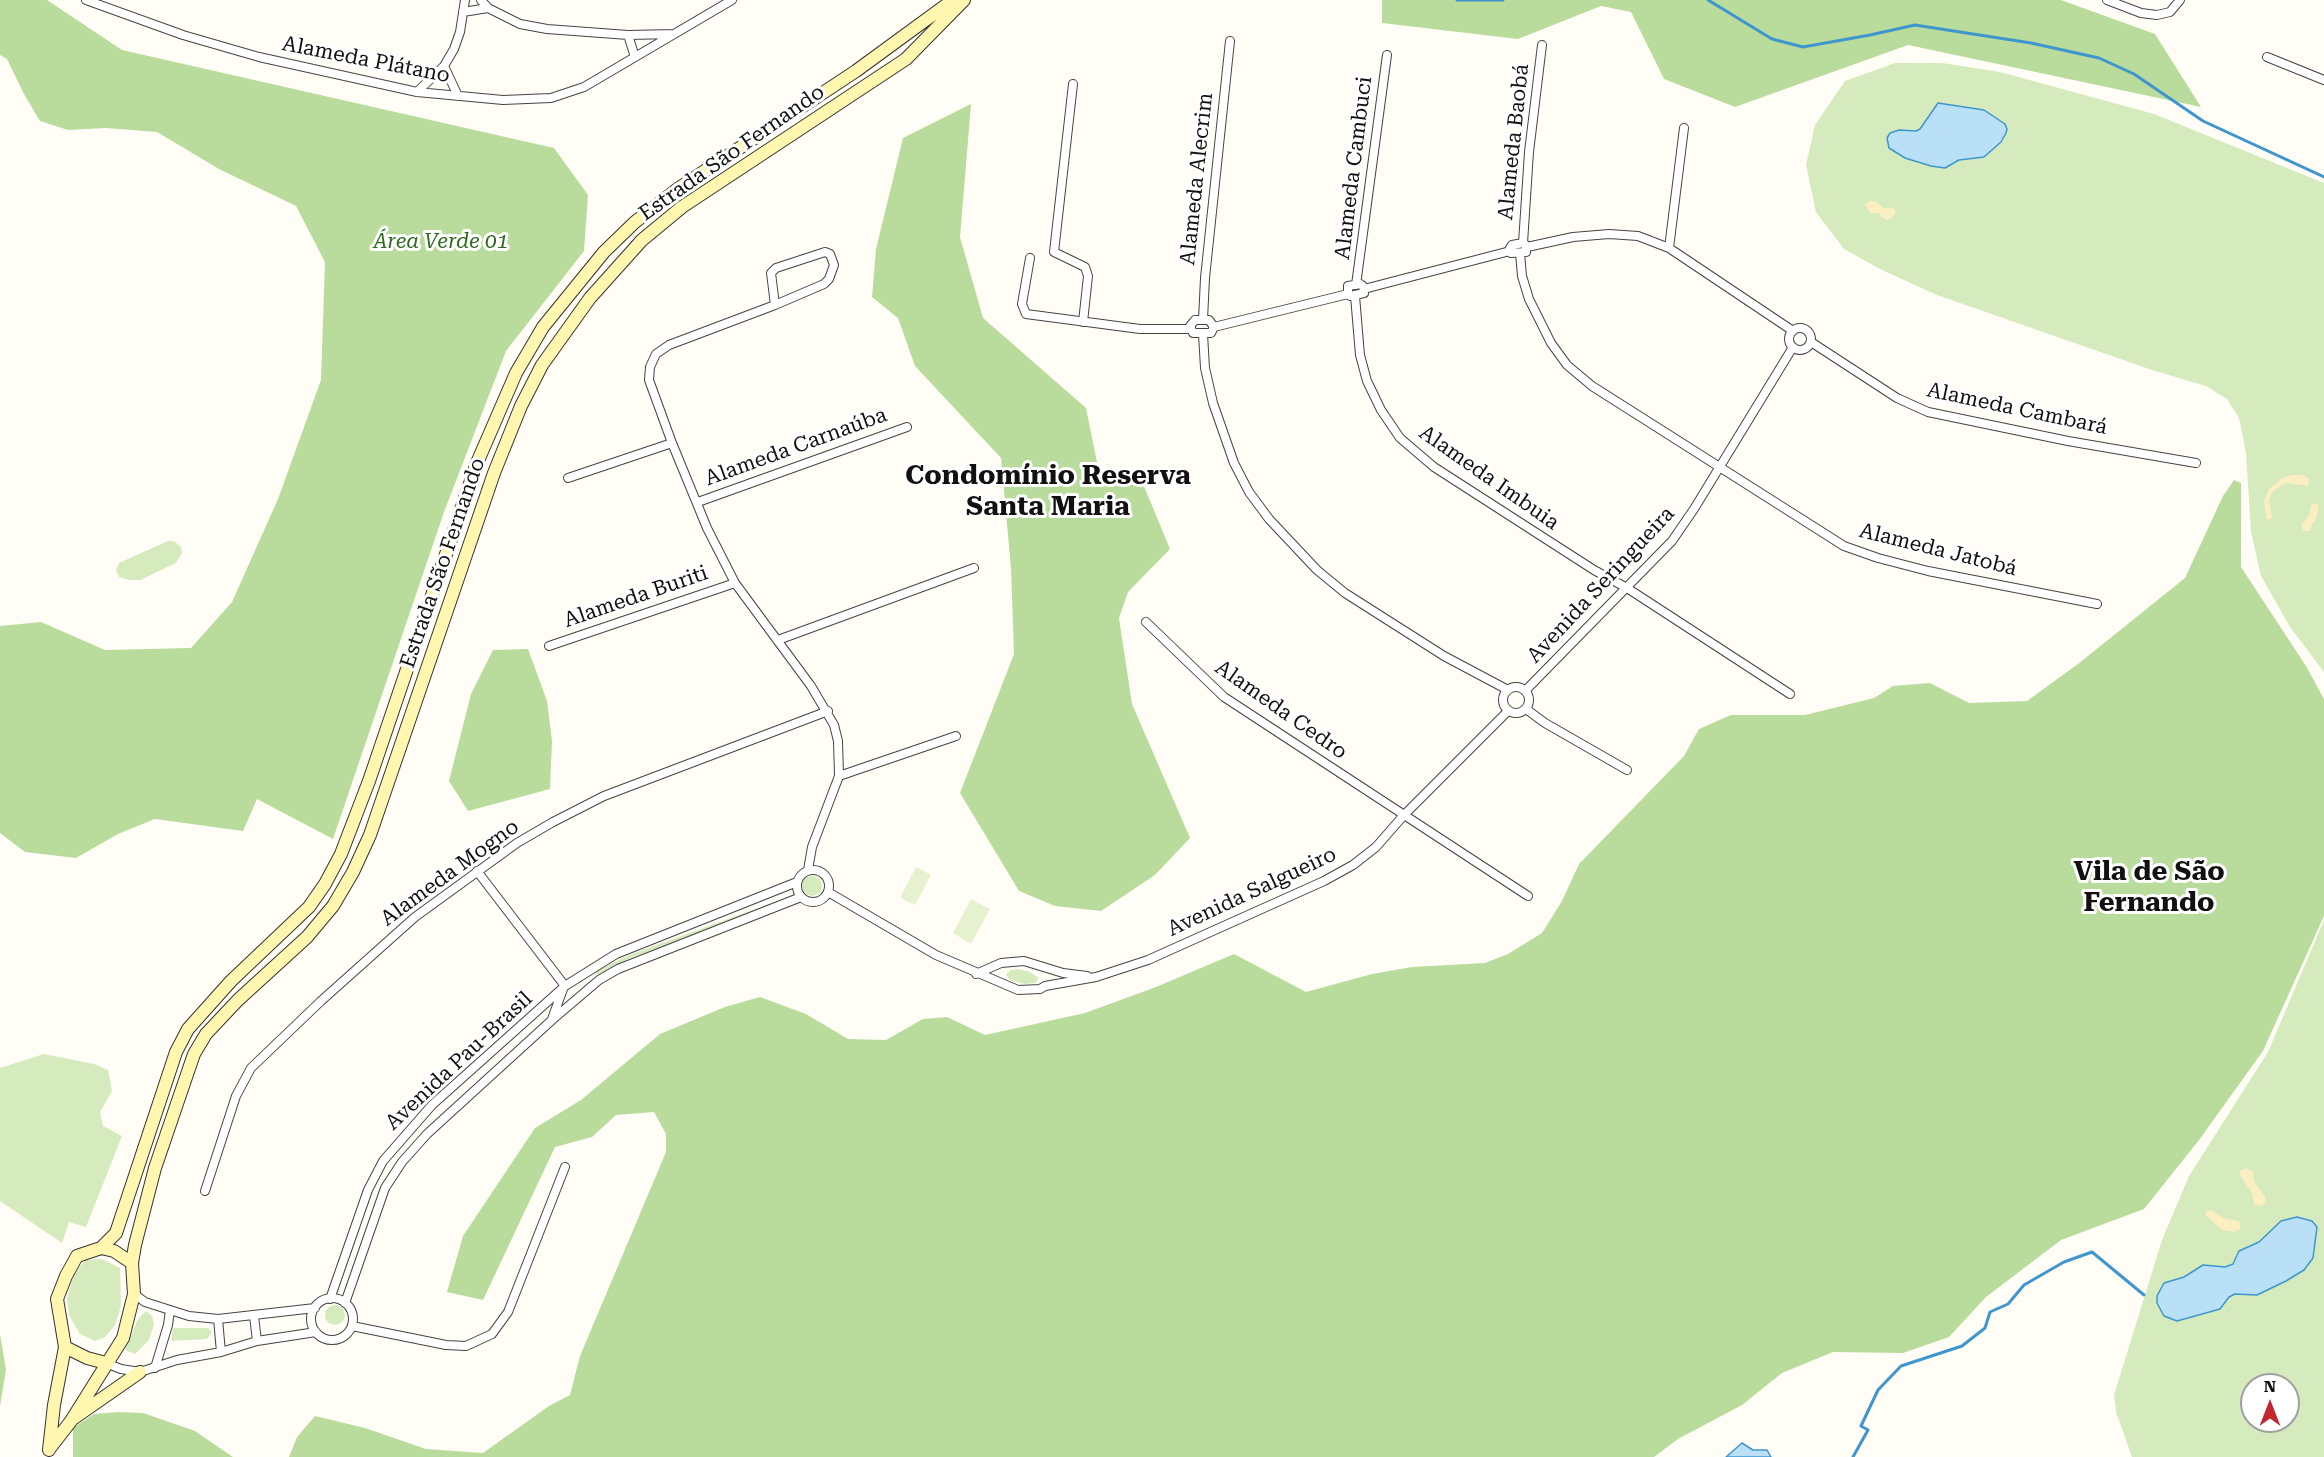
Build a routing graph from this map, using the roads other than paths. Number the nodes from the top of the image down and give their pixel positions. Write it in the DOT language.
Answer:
graph roads {
  1 [pos="86,0"];
  2 [pos="465,0"];
  3 [pos="480,0"];
  4 [pos="732,0"];
  5 [pos="953,0"];
  6 [pos="964,0"];
  7 [pos="2107,0"];
  8 [pos="2180,0"];
  9 [pos="488,8"];
  10 [pos="463,12"];
  11 [pos="674,34"];
  12 [pos="628,35"];
  13 [pos="1230,42"];
  14 [pos="1542,45"];
  15 [pos="1387,55"];
  16 [pos="635,57"];
  17 [pos="2267,57"];
  18 [pos="444,66"];
  19 [pos="2324,80"];
  20 [pos="1073,84"];
  21 [pos="417,92"];
  22 [pos="458,96"];
  23 [pos="1684,128"];
  24 [pos="1523,248"];
  25 [pos="1669,248"];
  26 [pos="1030,258"];
  27 [pos="1360,287"];
  28 [pos="1352,295"];
  29 [pos="775,305"];
  30 [pos="1203,320"];
  31 [pos="1083,322"];
  32 [pos="1214,327"];
  33 [pos="1190,330"];
  34 [pos="1792,331"];
  35 [pos="1203,334"];
  36 [pos="1811,342"];
  37 [pos="1793,347"];
  38 [pos="907,427"];
  39 [pos="672,442"];
  40 [pos="2196,463"];
  41 [pos="1721,466"];
  42 [pos="568,478"];
  43 [pos="698,502"];
  44 [pos="974,568"];
  45 [pos="735,583"];
  46 [pos="1627,588"];
  47 [pos="2097,604"];
  48 [pos="1146,622"];
  49 [pos="778,640"];
  50 [pos="549,646"];
  51 [pos="1508,690"];
  52 [pos="1525,691"];
  53 [pos="1790,694"];
  54 [pos="1526,709"];
  55 [pos="828,711"];
  56 [pos="1508,711"];
  57 [pos="956,736"];
  58 [pos="1627,770"];
  59 [pos="839,776"];
  60 [pos="1404,815"];
  61 [pos="808,870"];
  62 [pos="477,871"];
  63 [pos="796,882"];
  64 [pos="828,892"];
  65 [pos="1528,896"];
  66 [pos="801,897"];
  67 [pos="1001,963"];
  68 [pos="1044,968"];
  69 [pos="976,974"];
  70 [pos="1096,977"];
  71 [pos="599,980"];
  72 [pos="998,981"];
  73 [pos="564,986"];
  74 [pos="1045,986"];
  75 [pos="552,1020"];
  76 [pos="565,1167"];
  77 [pos="205,1191"];
  78 [pos="101,1248"];
  79 [pos="132,1263"];
  80 [pos="134,1294"];
  81 [pos="330,1299"];
  82 [pos="345,1303"];
  83 [pos="315,1308"];
  84 [pos="170,1310"];
  85 [pos="254,1316"];
  86 [pos="218,1319"];
  87 [pos="352,1326"];
  88 [pos="316,1332"];
  89 [pos="257,1341"];
  90 [pos="65,1347"];
  91 [pos="221,1352"];
  92 [pos="106,1363"];
  93 [pos="154,1368"];
  94 [pos="140,1372"];
  95 [pos="70,1421"];
  96 [pos="47,1453"];
  1 -- 21 [label="street, Alameda Plátano"];
  2 -- 10 [label="street"];
  3 -- 9 [label="street"];
  4 -- 11 [label="street, Alameda Plátano"];
  5 -- 78 [label="main road, Estrada São Fernando"];
  6 -- 79 [label="main road, Estrada São Fernando"];
  7 -- 8 [label="street"];
  9 -- 10 [label="street"];
  9 -- 12 [label="street"];
  10 -- 18 [label="street"];
  11 -- 12 [label="street"];
  11 -- 16 [label="street, Alameda Plátano"];
  12 -- 16 [label="street"];
  13 -- 30 [label="street, Alameda Alecrim"];
  14 -- 24 [label="street, Alameda Baobá"];
  15 -- 27 [label="street, Alameda Cambuci"];
  16 -- 22 [label="street, Alameda Plátano"];
  17 -- 19 [label="street"];
  18 -- 21 [label="street"];
  18 -- 22 [label="street"];
  20 -- 31 [label="street"];
  21 -- 22 [label="street, Alameda Plátano"];
  23 -- 25 [label="street"];
  24 -- 25 [label="street"];
  24 -- 27 [label="street"];
  24 -- 41 [label="street, Alameda Baobá"];
  25 -- 34 [label="street"];
  26 -- 31 [label="street"];
  27 -- 28 [label="street"];
  28 -- 32 [label="street"];
  28 -- 46 [label="street, Alameda Imbuia"];
  29 -- 29 [label="street"];
  29 -- 39 [label="street"];
  30 -- 32 [label="street"];
  30 -- 33 [label="street"];
  31 -- 33 [label="street"];
  32 -- 35 [label="street"];
  33 -- 35 [label="street"];
  34 -- 36 [label="street"];
  34 -- 37 [label="street"];
  35 -- 51 [label="street"];
  36 -- 37 [label="street"];
  36 -- 40 [label="street, Alameda Cambará"];
  37 -- 41 [label="street, Avenida Seringueira"];
  38 -- 43 [label="street, Alameda Carnaúba"];
  39 -- 42 [label="street"];
  39 -- 43 [label="street"];
  41 -- 46 [label="street, Avenida Seringueira"];
  41 -- 47 [label="street, Alameda Jatobá"];
  43 -- 45 [label="street"];
  44 -- 49 [label="street"];
  45 -- 49 [label="street"];
  45 -- 50 [label="street, Alameda Buriti"];
  46 -- 52 [label="street, Avenida Seringueira"];
  46 -- 53 [label="street, Alameda Imbuia"];
  48 -- 60 [label="street, Alameda Cedro"];
  49 -- 55 [label="street"];
  51 -- 52 [label="street"];
  51 -- 56 [label="street"];
  52 -- 54 [label="street"];
  54 -- 56 [label="street"];
  54 -- 58 [label="street"];
  55 -- 59 [label="street"];
  55 -- 62 [label="street, Alameda Mogno"];
  56 -- 60 [label="street, Avenida Salgueiro"];
  57 -- 59 [label="street"];
  59 -- 61 [label="street"];
  60 -- 65 [label="street, Alameda Cedro"];
  60 -- 70 [label="street, Avenida Salgueiro"];
  61 -- 63 [label="street, Avenida Pau-Brasil"];
  61 -- 64 [label="street"];
  62 -- 73 [label="street"];
  62 -- 77 [label="street, Alameda Mogno"];
  63 -- 66 [label="street"];
  63 -- 73 [label="street, Avenida Pau-Brasil"];
  64 -- 66 [label="street, Avenida Pau-Brasil"];
  64 -- 69 [label="street"];
  66 -- 71 [label="street, Avenida Pau-Brasil"];
  67 -- 68 [label="street, Avenida Salgueiro"];
  67 -- 69 [label="street, Avenida Salgueiro"];
  67 -- 72 [label="street"];
  68 -- 70 [label="street, Avenida Salgueiro"];
  68 -- 74 [label="street"];
  69 -- 72 [label="street, Avenida Salgueiro"];
  70 -- 74 [label="street, Avenida Salgueiro"];
  71 -- 73 [label="street, Avenida Pau-Brasil"];
  71 -- 75 [label="street, Avenida Pau-Brasil"];
  72 -- 74 [label="street, Avenida Salgueiro"];
  73 -- 75 [label="street, Avenida Pau-Brasil"];
  73 -- 81 [label="street, Avenida Pau-Brasil"];
  75 -- 82 [label="street, Avenida Pau-Brasil"];
  76 -- 87 [label="street"];
  78 -- 79 [label="main road"];
  78 -- 90 [label="main road"];
  79 -- 80 [label="main road"];
  80 -- 84 [label="street"];
  80 -- 92 [label="main road"];
  81 -- 82 [label="street"];
  81 -- 83 [label="street"];
  82 -- 87 [label="street"];
  83 -- 85 [label="street"];
  83 -- 88 [label="street"];
  84 -- 86 [label="street"];
  84 -- 93 [label="street"];
  85 -- 86 [label="street"];
  85 -- 89 [label="street"];
  86 -- 91 [label="street"];
  87 -- 88 [label="street"];
  88 -- 89 [label="street"];
  89 -- 91 [label="street"];
  90 -- 92 [label="main road"];
  90 -- 96 [label="main road"];
  91 -- 93 [label="street"];
  92 -- 94 [label="street"];
  92 -- 95 [label="main road"];
  93 -- 94 [label="street"];
  94 -- 95 [label="main road"];
  95 -- 96 [label="main road"];
}
